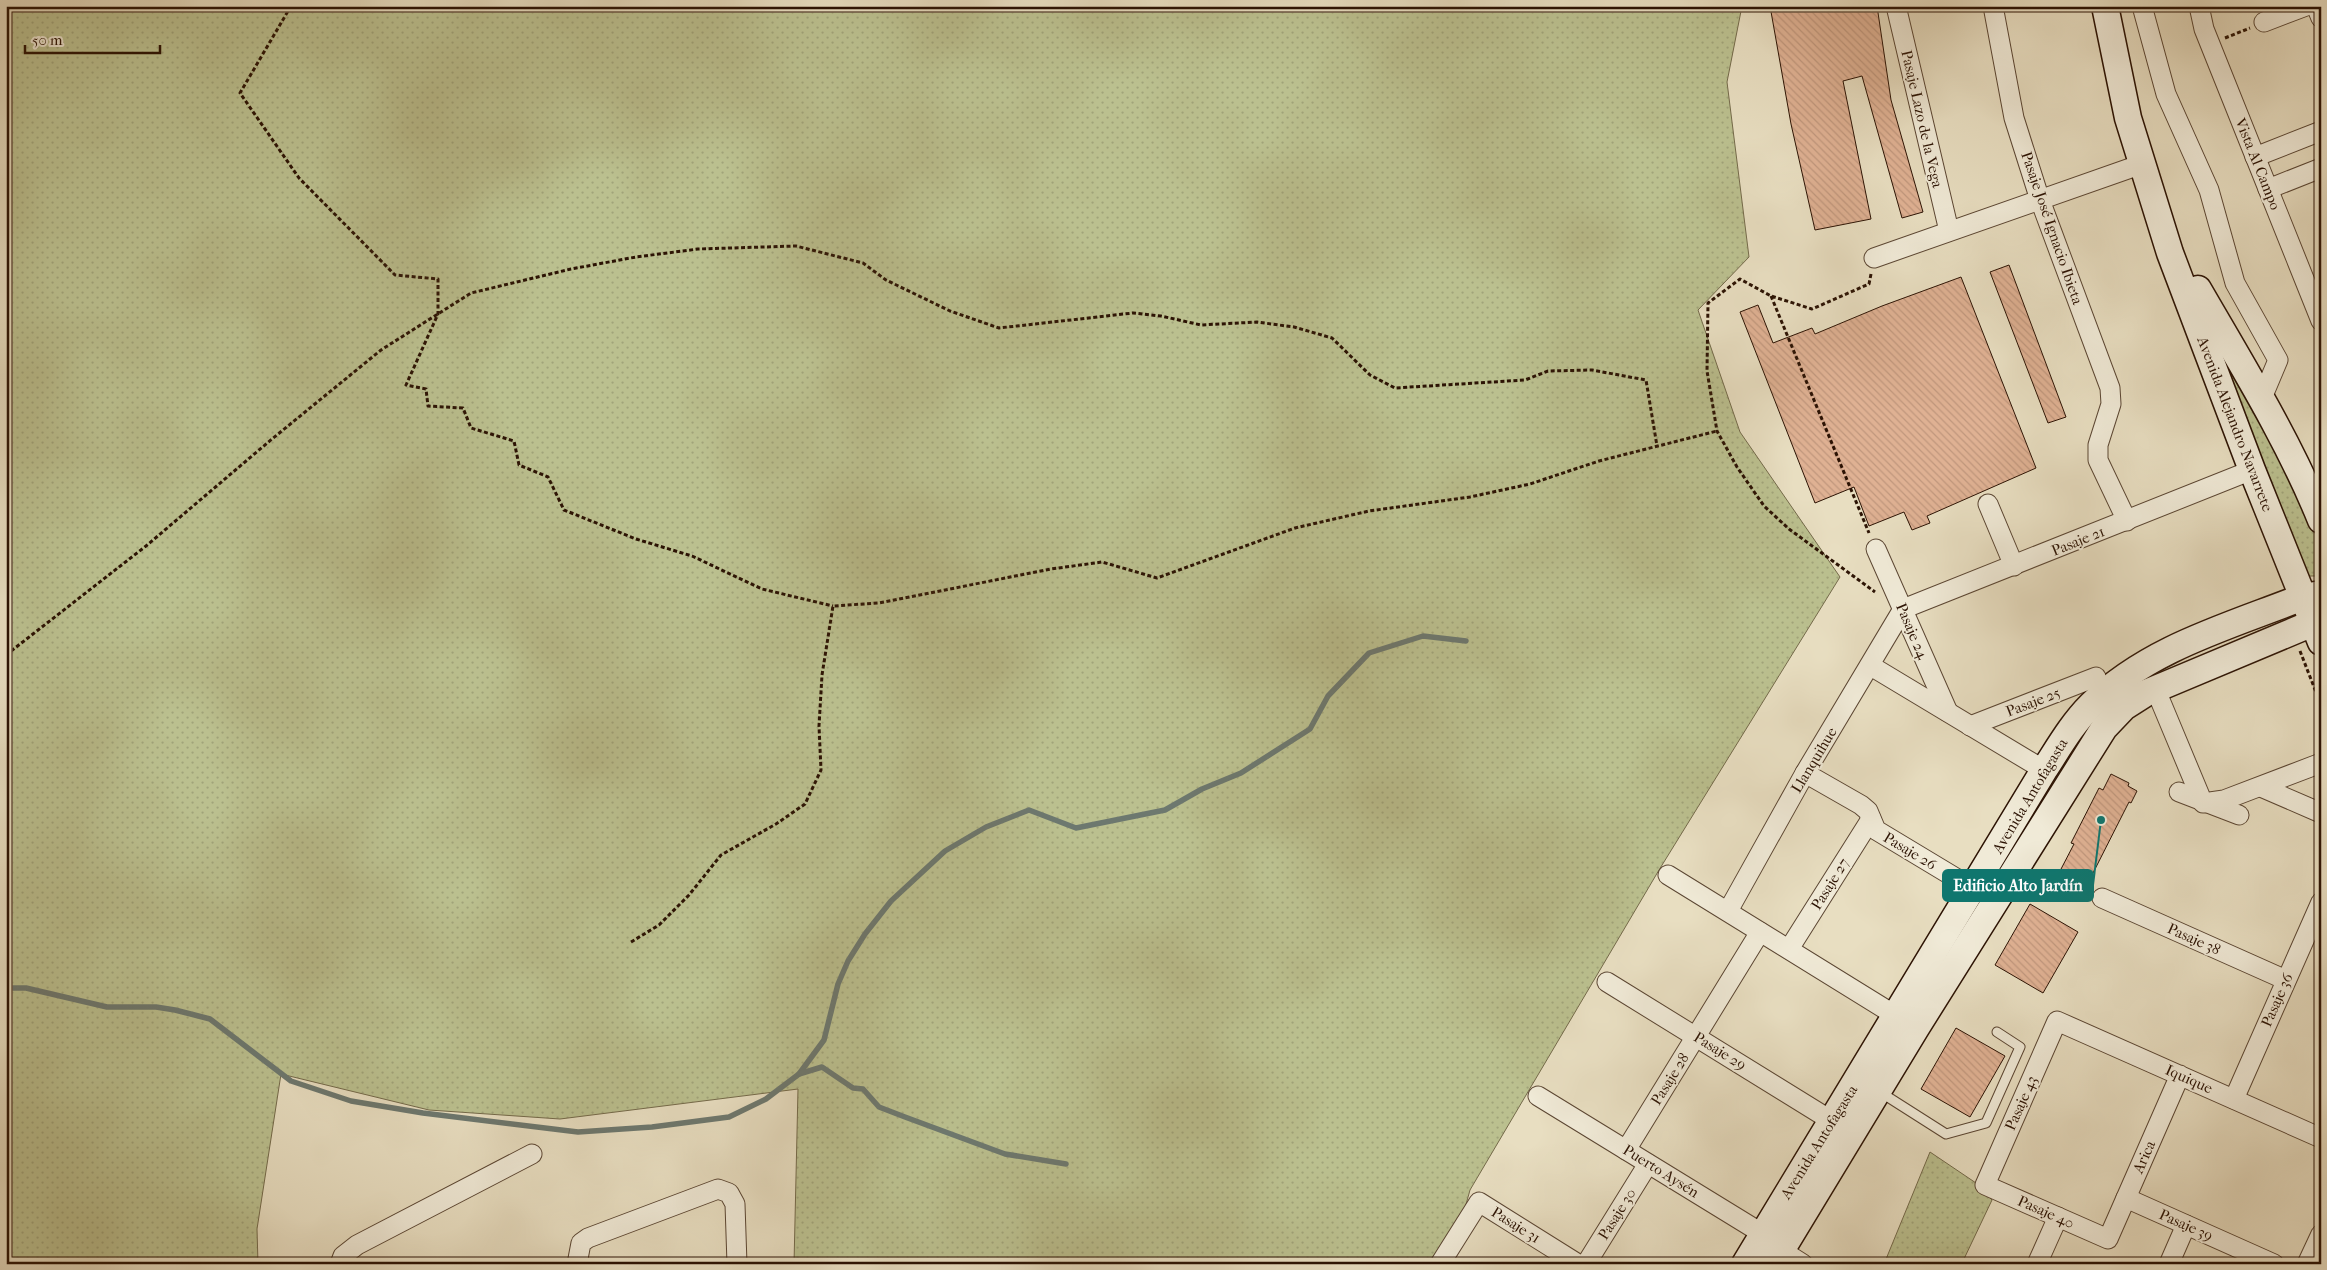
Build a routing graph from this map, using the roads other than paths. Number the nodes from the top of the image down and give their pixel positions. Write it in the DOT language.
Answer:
graph roads {
  1 [pos="1896,6"];
  2 [pos="1993,6"];
  3 [pos="2105,6"];
  4 [pos="2142,6"];
  5 [pos="2199,6"];
  6 [pos="2306,6"];
  7 [pos="2316,6"];
  8 [pos="2321,18"];
  9 [pos="2264,22"];
  10 [pos="2321,131"];
  11 [pos="2255,156"];
  12 [pos="2142,164"];
  13 [pos="2321,168"];
  14 [pos="2268,189"];
  15 [pos="2040,200"];
  16 [pos="2156,203"];
  17 [pos="1949,231"];
  18 [pos="1874,258"];
  19 [pos="2320,317"];
  20 [pos="2262,398"];
  21 [pos="2252,470"];
  22 [pos="1988,504"];
  23 [pos="2321,520"];
  24 [pos="2127,521"];
  25 [pos="1876,549"];
  26 [pos="2014,566"];
  27 [pos="2312,596"];
  28 [pos="1903,609"];
  29 [pos="2312,628"];
  30 [pos="1871,666"];
  31 [pos="2096,677"];
  32 [pos="2155,688"];
  33 [pos="1948,712"];
  34 [pos="1970,726"];
  35 [pos="2321,763"];
  36 [pos="2044,770"];
  37 [pos="1805,773"];
  38 [pos="2262,787"];
  39 [pos="2179,792"];
  40 [pos="2204,803"];
  41 [pos="2321,813"];
  42 [pos="2239,815"];
  43 [pos="1871,820"];
  44 [pos="1668,875"];
  45 [pos="1974,889"];
  46 [pos="2102,898"];
  47 [pos="2321,902"];
  48 [pos="1728,912"];
  49 [pos="1760,932"];
  50 [pos="1789,950"];
  51 [pos="2286,980"];
  52 [pos="1607,982"];
  53 [pos="2057,1021"];
  54 [pos="1906,1022"];
  55 [pos="1997,1032"];
  56 [pos="1696,1037"];
  57 [pos="2180,1075"];
  58 [pos="1878,1091"];
  59 [pos="1538,1096"];
  60 [pos="2234,1099"];
  61 [pos="1832,1121"];
  62 [pos="2321,1138"];
  63 [pos="1626,1150"];
  64 [pos="532,1154"];
  65 [pos="1648,1164"];
  66 [pos="1985,1185"];
  67 [pos="2126,1198"];
  68 [pos="2058,1217"];
  69 [pos="2186,1225"];
  70 [pos="2321,1234"];
  71 [pos="2108,1239"];
  72 [pos="1780,1253"];
  73 [pos="340,1264"];
  74 [pos="577,1264"];
  75 [pos="737,1264"];
  76 [pos="1440,1264"];
  77 [pos="1578,1264"];
  78 [pos="1586,1264"];
  79 [pos="1745,1264"];
  80 [pos="2037,1264"];
  81 [pos="2169,1264"];
  82 [pos="2274,1264"];
  83 [pos="2307,1264"];
  1 -- 17 [label="street, Pasaje Lazo de la Vega"];
  2 -- 15 [label="street, Pasaje José Ignacio Ibieta"];
  3 -- 12 [label="street, Avenida Alejandro Navarrete"];
  4 -- 20 [label="street"];
  5 -- 11 [label="street, Vista Al Campo"];
  6 -- 9 [label="street"];
  7 -- 8 [label="street"];
  10 -- 11 [label="street"];
  11 -- 14 [label="street, Vista Al Campo"];
  12 -- 15 [label="street"];
  12 -- 16 [label="street, Avenida Alejandro Navarrete"];
  13 -- 14 [label="street"];
  14 -- 19 [label="street, Vista Al Campo"];
  15 -- 17 [label="street"];
  15 -- 24 [label="street, Pasaje José Ignacio Ibieta"];
  16 -- 20 [label="street, Avenida Alejandro Navarrete"];
  16 -- 21 [label="street, Avenida Alejandro Navarrete"];
  17 -- 18 [label="street"];
  20 -- 23 [label="street, Avenida Alejandro Navarrete"];
  21 -- 24 [label="street, Pasaje 21"];
  21 -- 27 [label="street, Avenida Alejandro Navarrete"];
  22 -- 26 [label="street"];
  24 -- 26 [label="street, Pasaje 21"];
  25 -- 28 [label="street, Pasaje 24"];
  26 -- 28 [label="street, Pasaje 21"];
  27 -- 29 [label="street, Avenida Alejandro Navarrete"];
  27 -- 36 [label="street, Avenida Antofagasta"];
  28 -- 30 [label="street, Llanquihue"];
  28 -- 33 [label="street, Pasaje 24"];
  29 -- 32 [label="street, Avenida Antofagasta"];
  30 -- 33 [label="street"];
  30 -- 37 [label="street, Llanquihue"];
  31 -- 34 [label="street, Pasaje 25"];
  32 -- 40 [label="street"];
  32 -- 54 [label="street, Avenida Antofagasta"];
  33 -- 34 [label="street"];
  34 -- 36 [label="street"];
  35 -- 38 [label="street"];
  36 -- 45 [label="street, Avenida Antofagasta"];
  37 -- 43 [label="street, Pasaje 26"];
  37 -- 48 [label="street, Llanquihue"];
  38 -- 40 [label="street"];
  38 -- 41 [label="street"];
  39 -- 40 [label="street"];
  40 -- 42 [label="street"];
  43 -- 45 [label="street, Pasaje 26"];
  43 -- 50 [label="street, Pasaje 27"];
  44 -- 48 [label="street"];
  45 -- 54 [label="street, Avenida Antofagasta"];
  46 -- 51 [label="street, Pasaje 38"];
  47 -- 51 [label="street, Pasaje 36"];
  48 -- 49 [label="street"];
  49 -- 50 [label="street"];
  49 -- 56 [label="street, Pasaje 28"];
  50 -- 54 [label="street"];
  51 -- 60 [label="street, Pasaje 36"];
  52 -- 56 [label="street, Pasaje 29"];
  53 -- 57 [label="street, Iquique"];
  53 -- 66 [label="street, Pasaje 43"];
  54 -- 58 [label="street, Avenida Antofagasta"];
  54 -- 61 [label="street, Avenida Antofagasta"];
  55 -- 58 [label="lane"];
  56 -- 61 [label="street, Pasaje 29"];
  56 -- 63 [label="street, Pasaje 28"];
  57 -- 60 [label="street, Iquique"];
  57 -- 67 [label="street, Arica"];
  58 -- 72 [label="street, Avenida Antofagasta"];
  59 -- 63 [label="street, Puerto Aysén"];
  60 -- 62 [label="street, Iquique"];
  61 -- 72 [label="street, Avenida Antofagasta"];
  63 -- 65 [label="street, Puerto Aysén"];
  64 -- 73 [label="street"];
  65 -- 72 [label="street, Puerto Aysén"];
  65 -- 78 [label="street, Pasaje 30"];
  66 -- 68 [label="street, Pasaje 40"];
  67 -- 69 [label="street, Pasaje 39"];
  67 -- 71 [label="street, Arica"];
  68 -- 71 [label="street, Pasaje 40"];
  68 -- 80 [label="street"];
  69 -- 81 [label="street"];
  69 -- 82 [label="street, Pasaje 39"];
  70 -- 83 [label="street"];
  72 -- 79 [label="street, Avenida Antofagasta"];
  74 -- 75 [label="street"];
  76 -- 77 [label="street, Pasaje 31"];
}
